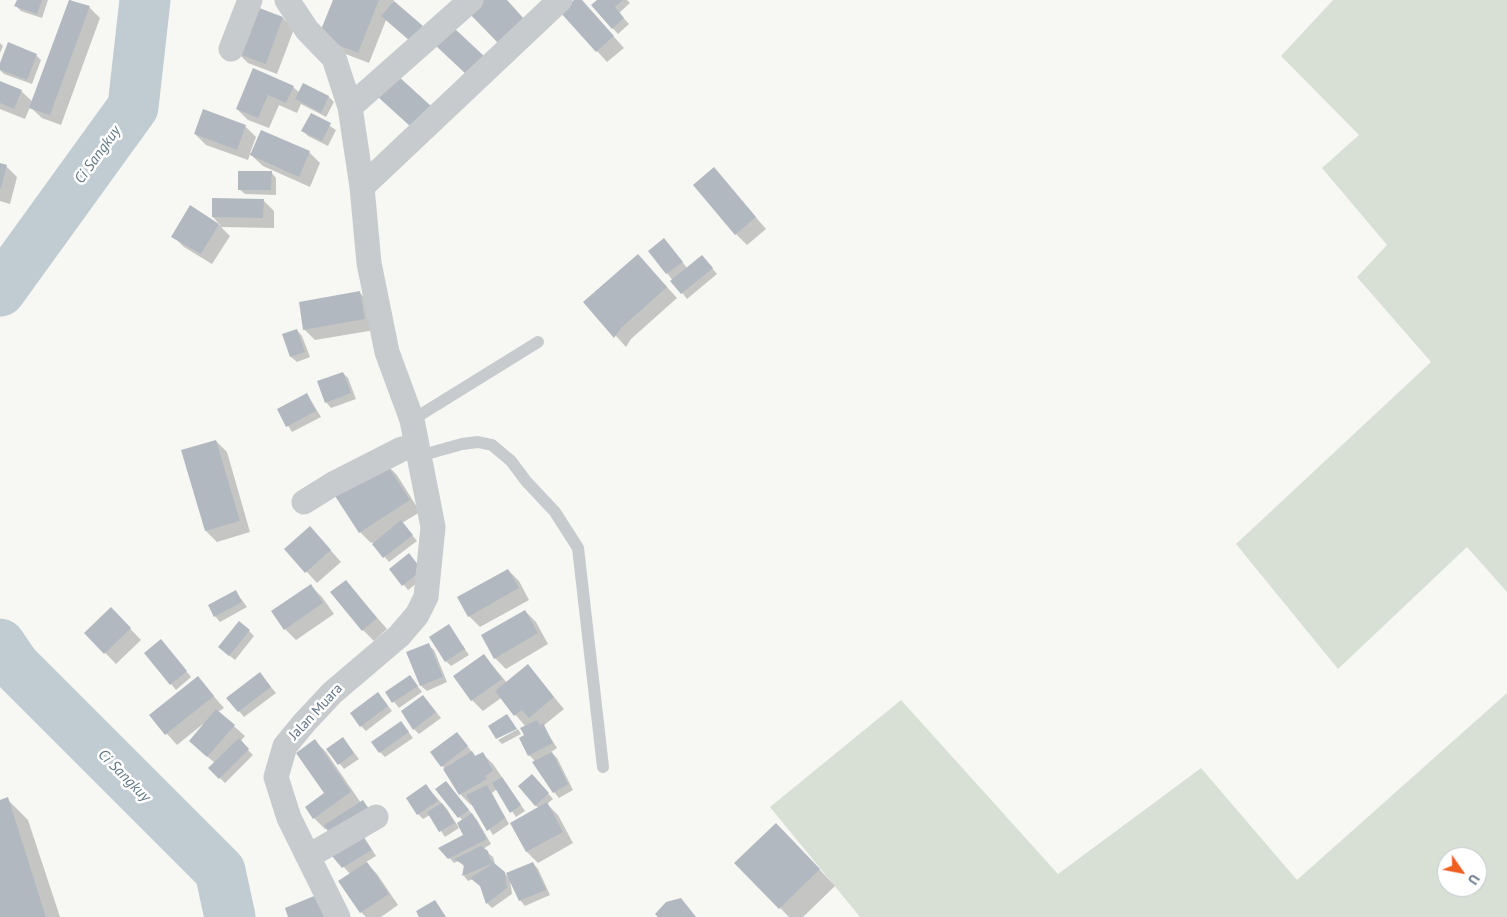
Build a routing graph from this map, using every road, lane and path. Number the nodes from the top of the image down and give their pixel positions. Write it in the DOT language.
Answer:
graph roads {
  1 [pos="250,0"];
  2 [pos="287,0"];
  3 [pos="471,0"];
  4 [pos="560,0"];
  5 [pos="231,49"];
  6 [pos="350,107"];
  7 [pos="362,187"];
  8 [pos="538,342"];
  9 [pos="412,420"];
  10 [pos="418,451"];
  11 [pos="304,502"];
  12 [pos="603,767"];
  13 [pos="376,817"];
  14 [pos="309,856"];
  15 [pos="338,917"];
  1 -- 5 [label="street"];
  2 -- 6 [label="street, Jalan Muara"];
  3 -- 6 [label="street"];
  4 -- 7 [label="street"];
  6 -- 7 [label="street, Jalan Muara"];
  7 -- 9 [label="street, Jalan Muara"];
  8 -- 9 [label="lane"];
  9 -- 10 [label="street, Jalan Muara"];
  10 -- 11 [label="street"];
  10 -- 12 [label="lane"];
  10 -- 14 [label="street, Jalan Muara"];
  13 -- 14 [label="street"];
  14 -- 15 [label="street, Jalan Muara"];
}
